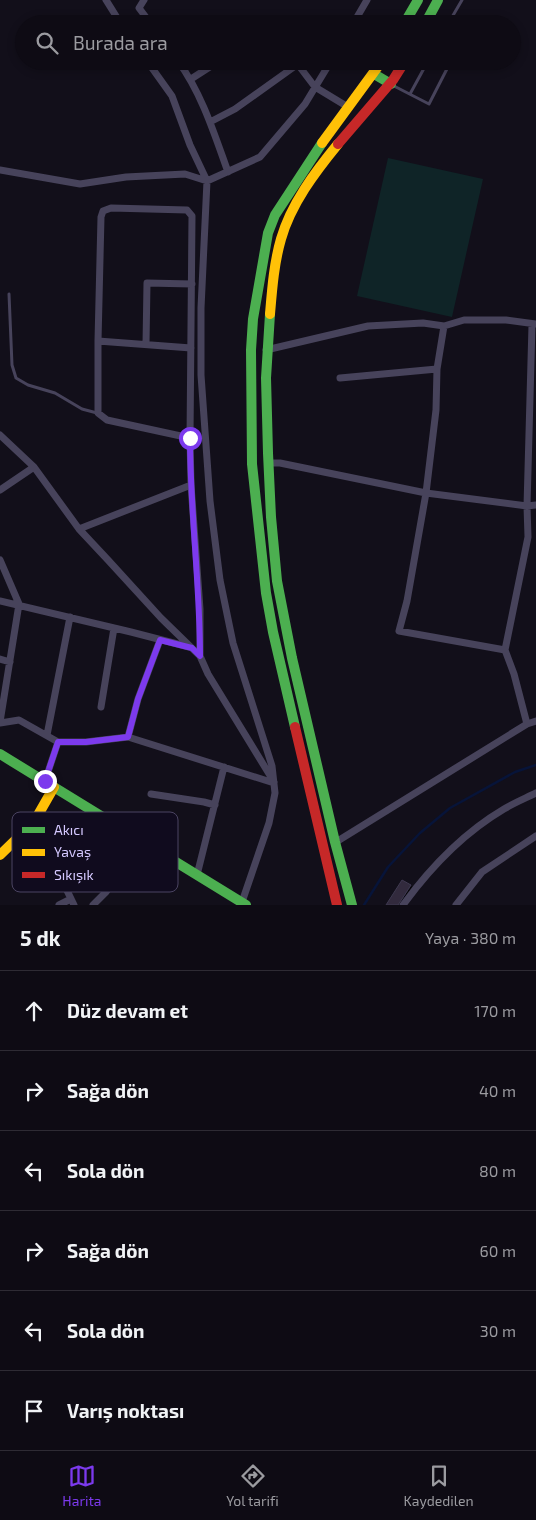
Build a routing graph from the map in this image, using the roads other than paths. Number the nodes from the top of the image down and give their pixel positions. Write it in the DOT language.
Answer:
graph roads {
  1 [pos="106,0"];
  2 [pos="144,0"];
  3 [pos="368,0"];
  4 [pos="418,0"];
  5 [pos="438,0"];
  6 [pos="462,0"];
  7 [pos="115,15"];
  8 [pos="144,15"];
  9 [pos="359,15"];
  10 [pos="409,15"];
  11 [pos="430,15"];
  12 [pos="453,15"];
  13 [pos="153,70"];
  14 [pos="184,70"];
  15 [pos="205,70"];
  16 [pos="288,70"];
  17 [pos="303,70"];
  18 [pos="326,70"];
  19 [pos="376,70"];
  20 [pos="399,70"];
  21 [pos="423,70"];
  22 [pos="446,70"];
  23 [pos="374,74"];
  24 [pos="191,79"];
  25 [pos="390,84"];
  26 [pos="316,87"];
  27 [pos="410,94"];
  28 [pos="344,104"];
  29 [pos="210,122"];
  30 [pos="0,170"];
  31 [pos="228,172"];
  32 [pos="207,181"];
  33 [pos="192,284"];
  34 [pos="9,294"];
  35 [pos="534,324"];
  36 [pos="444,326"];
  37 [pos="98,341"];
  38 [pos="146,344"];
  39 [pos="191,348"];
  40 [pos="251,350"];
  41 [pos="266,350"];
  42 [pos="436,369"];
  43 [pos="340,378"];
  44 [pos="98,413"];
  45 [pos="0,435"];
  46 [pos="190,438"];
  47 [pos="268,463"];
  48 [pos="34,467"];
  49 [pos="191,485"];
  50 [pos="0,490"];
  51 [pos="426,492"];
  52 [pos="536,505"];
  53 [pos="527,506"];
  54 [pos="79,529"];
  55 [pos="0,560"];
  56 [pos="0,601"];
  57 [pos="20,604"];
  58 [pos="70,617"];
  59 [pos="114,628"];
  60 [pos="160,640"];
  61 [pos="192,648"];
  62 [pos="505,650"];
  63 [pos="200,656"];
  64 [pos="0,659"];
  65 [pos="10,662"];
  66 [pos="101,707"];
  67 [pos="536,721"];
  68 [pos="0,722"];
  69 [pos="527,724"];
  70 [pos="47,735"];
  71 [pos="128,737"];
  72 [pos="58,742"];
  73 [pos="0,754"];
  74 [pos="224,767"];
  75 [pos="274,782"];
  76 [pos="50,784"];
  77 [pos="536,793"];
  78 [pos="151,794"];
  79 [pos="214,805"];
  80 [pos="38,812"];
  81 [pos="96,812"];
  82 [pos="536,836"];
  83 [pos="336,842"];
  84 [pos="12,843"];
  85 [pos="0,855"];
  86 [pos="178,863"];
  87 [pos="197,875"];
  88 [pos="106,892"];
  89 [pos="72,902"];
  90 [pos="243,904"];
  91 [pos="60,905"];
  92 [pos="93,905"];
  93 [pos="338,905"];
  94 [pos="352,905"];
  95 [pos="403,905"];
  96 [pos="456,905"];
  1 -- 7 [label="street"];
  2 -- 8 [label="street"];
  3 -- 9 [label="street"];
  4 -- 10 [label="street"];
  5 -- 11 [label="street"];
  6 -- 12 [label="lane"];
  13 -- 32 [label="street"];
  14 -- 24 [label="street"];
  15 -- 24 [label="street"];
  16 -- 29 [label="street"];
  17 -- 26 [label="street"];
  18 -- 26 [label="street"];
  19 -- 23 [label="street"];
  20 -- 25 [label="street"];
  21 -- 27 [label="lane"];
  22 -- 27 [label="lane"];
  23 -- 25 [label="street"];
  23 -- 28 [label="street"];
  24 -- 29 [label="street"];
  25 -- 27 [label="lane"];
  25 -- 41 [label="street"];
  26 -- 28 [label="street"];
  26 -- 31 [label="street"];
  28 -- 40 [label="street"];
  29 -- 31 [label="street"];
  30 -- 32 [label="street"];
  31 -- 32 [label="street"];
  32 -- 75 [label="street"];
  33 -- 37 [label="street"];
  33 -- 38 [label="street"];
  33 -- 39 [label="street"];
  34 -- 44 [label="lane"];
  35 -- 36 [label="street"];
  35 -- 53 [label="street"];
  36 -- 41 [label="street"];
  36 -- 42 [label="street"];
  37 -- 38 [label="street"];
  37 -- 44 [label="street"];
  38 -- 39 [label="street"];
  39 -- 46 [label="street"];
  40 -- 41 [label="street"];
  40 -- 93 [label="street"];
  41 -- 47 [label="street"];
  42 -- 43 [label="street"];
  42 -- 51 [label="street"];
  44 -- 46 [label="street"];
  45 -- 48 [label="street"];
  46 -- 49 [label="street"];
  47 -- 51 [label="street"];
  47 -- 83 [label="street"];
  48 -- 50 [label="street"];
  48 -- 54 [label="street"];
  49 -- 54 [label="street"];
  49 -- 63 [label="street"];
  51 -- 53 [label="street"];
  51 -- 62 [label="street"];
  52 -- 53 [label="street"];
  53 -- 62 [label="street"];
  54 -- 61 [label="street"];
  55 -- 57 [label="street"];
  56 -- 57 [label="street"];
  57 -- 58 [label="street"];
  57 -- 65 [label="street"];
  58 -- 59 [label="street"];
  58 -- 70 [label="street"];
  59 -- 60 [label="street"];
  59 -- 66 [label="street"];
  60 -- 61 [label="street"];
  60 -- 71 [label="street"];
  61 -- 63 [label="street"];
  62 -- 69 [label="street"];
  63 -- 75 [label="street"];
  64 -- 65 [label="street"];
  65 -- 68 [label="street"];
  67 -- 69 [label="street"];
  68 -- 70 [label="street"];
  69 -- 83 [label="street"];
  70 -- 72 [label="street"];
  71 -- 72 [label="street"];
  71 -- 74 [label="street"];
  72 -- 76 [label="street"];
  73 -- 76 [label="street"];
  74 -- 75 [label="street"];
  74 -- 79 [label="street"];
  75 -- 90 [label="street"];
  76 -- 80 [label="street"];
  76 -- 81 [label="street"];
  77 -- 95 [label="street"];
  78 -- 79 [label="street"];
  79 -- 87 [label="street"];
  82 -- 96 [label="street"];
  83 -- 94 [label="street"];
  84 -- 85 [label="street"];
  86 -- 87 [label="street"];
  87 -- 90 [label="street"];
  88 -- 92 [label="street"];
  89 -- 91 [label="street"];
}
